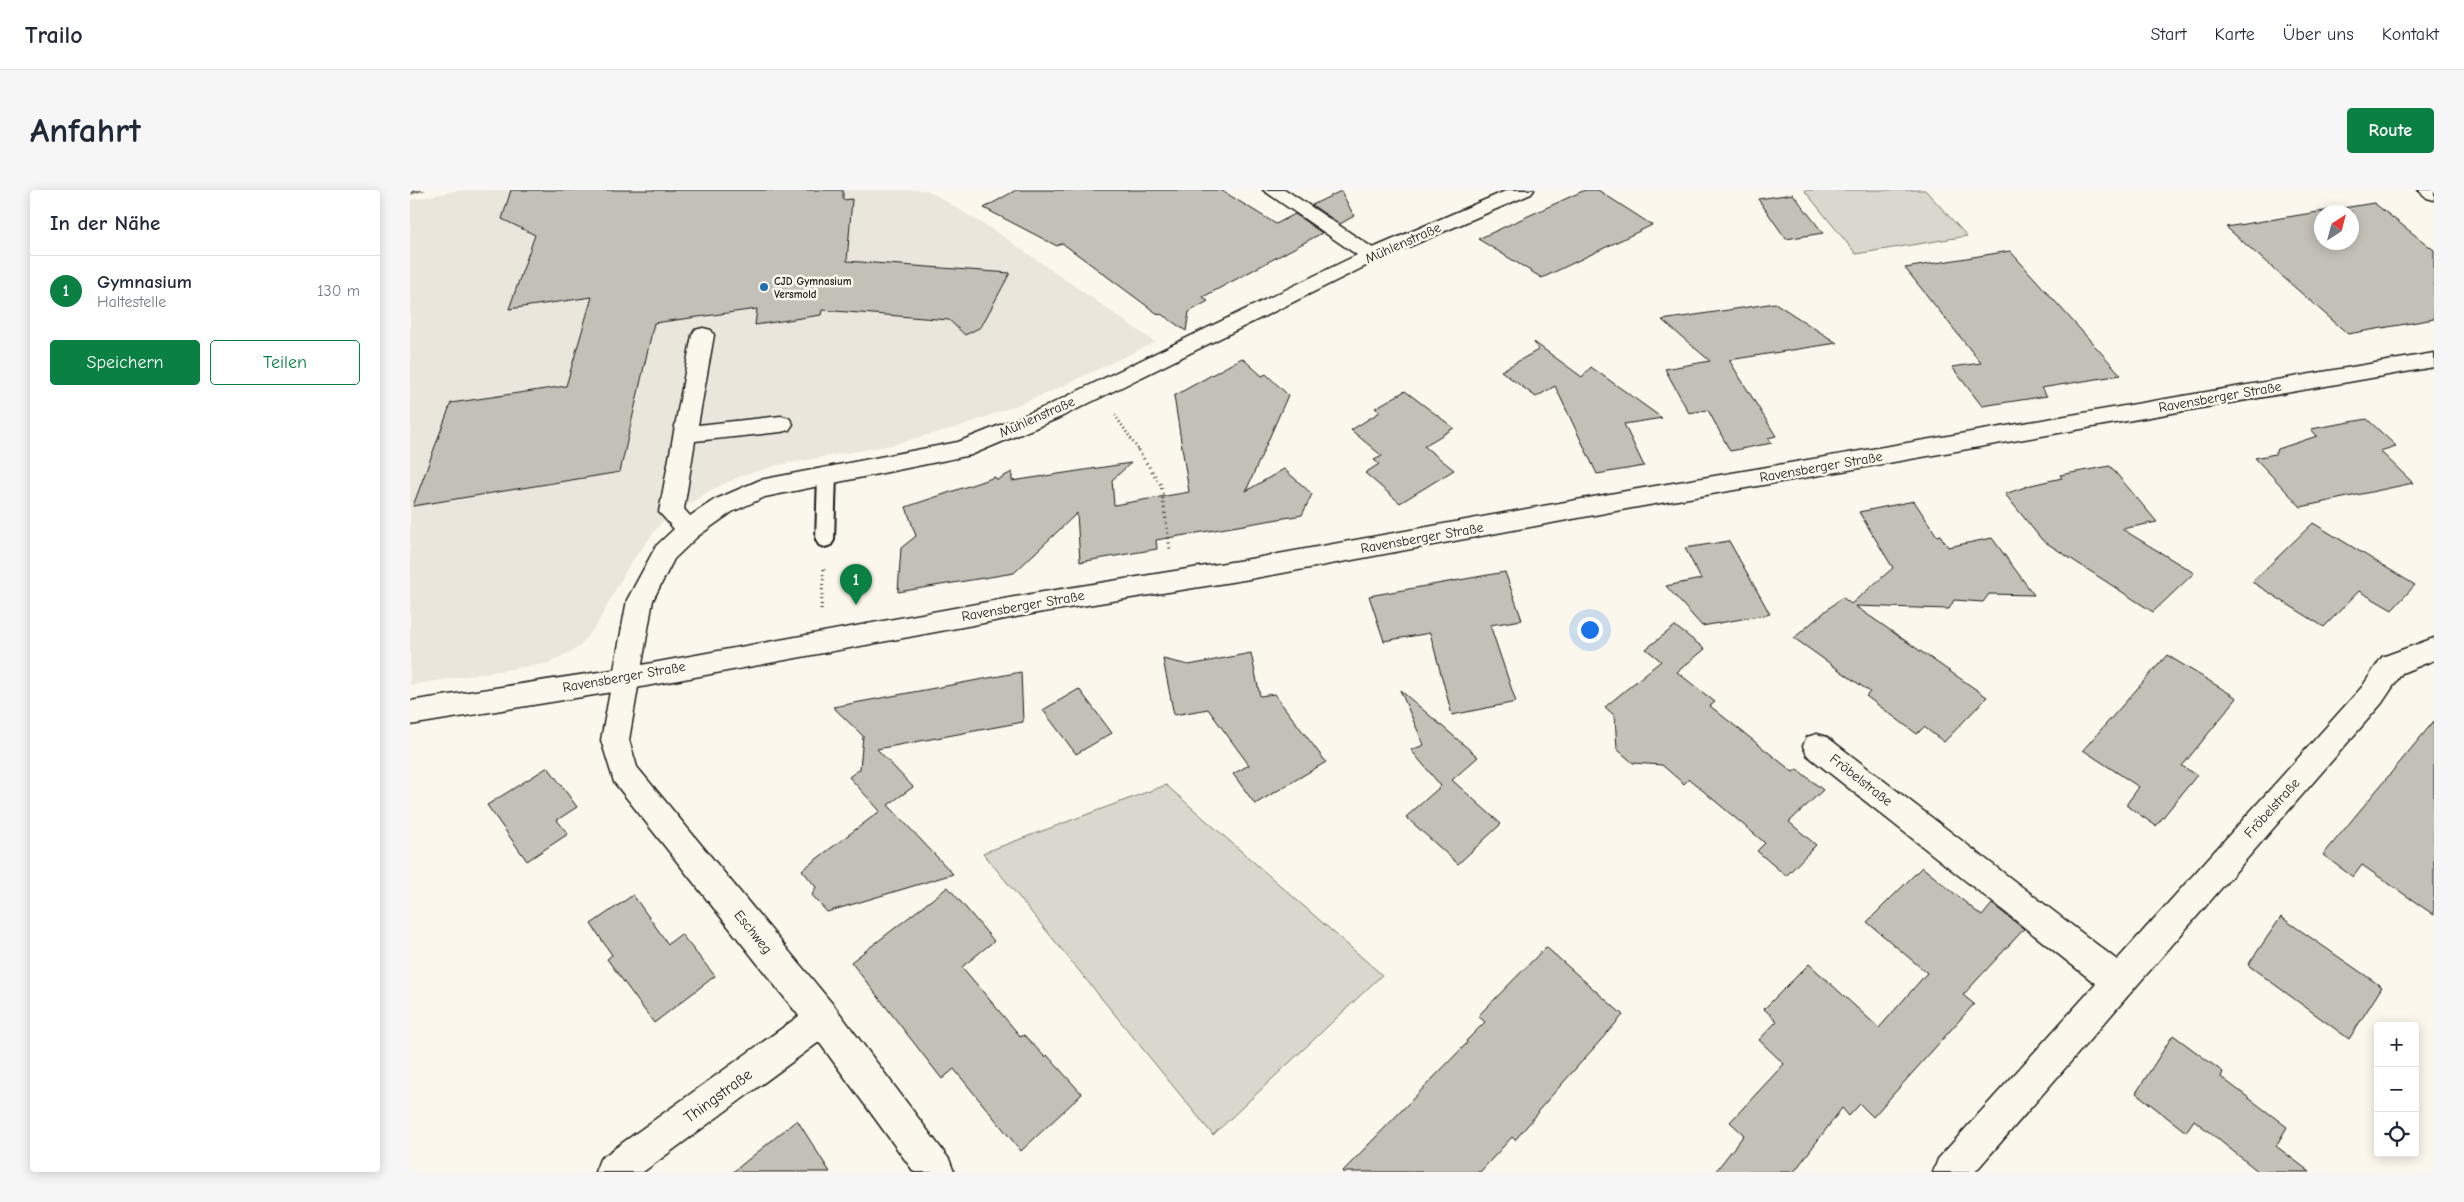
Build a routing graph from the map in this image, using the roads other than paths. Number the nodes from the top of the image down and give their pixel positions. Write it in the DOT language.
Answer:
graph roads {
  1 [pos="1274,190"];
  2 [pos="1524,190"];
  3 [pos="2428,190"];
  4 [pos="2434,194"];
  5 [pos="1371,256"];
  6 [pos="703,335"];
  7 [pos="2434,360"];
  8 [pos="781,424"];
  9 [pos="685,434"];
  10 [pos="827,474"];
  11 [pos="688,529"];
  12 [pos="825,540"];
  13 [pos="2434,649"];
  14 [pos="625,679"];
  15 [pos="410,713"];
  16 [pos="1817,746"];
  17 [pos="2118,981"];
  18 [pos="823,1019"];
  19 [pos="613,1172"];
  20 [pos="936,1172"];
  21 [pos="1951,1172"];
  1 -- 5 [label="street"];
  2 -- 5 [label="street, Mühlenstraße"];
  3 -- 4 [label="street"];
  5 -- 10 [label="street, Mühlenstraße"];
  6 -- 9 [label="street"];
  7 -- 14 [label="street, Ravensberger Straße"];
  8 -- 9 [label="street"];
  9 -- 11 [label="street"];
  10 -- 11 [label="street, Mühlenstraße"];
  10 -- 12 [label="lane"];
  11 -- 14 [label="street, Mühlenstraße"];
  13 -- 17 [label="street, Fröbelstraße"];
  14 -- 15 [label="street, Ravensberger Straße"];
  14 -- 18 [label="street, Eschweg"];
  16 -- 17 [label="street, Fröbelstraße"];
  17 -- 21 [label="street, Fröbelstraße"];
  18 -- 19 [label="street, Thingstraße"];
  18 -- 20 [label="street, Eschweg"];
}
